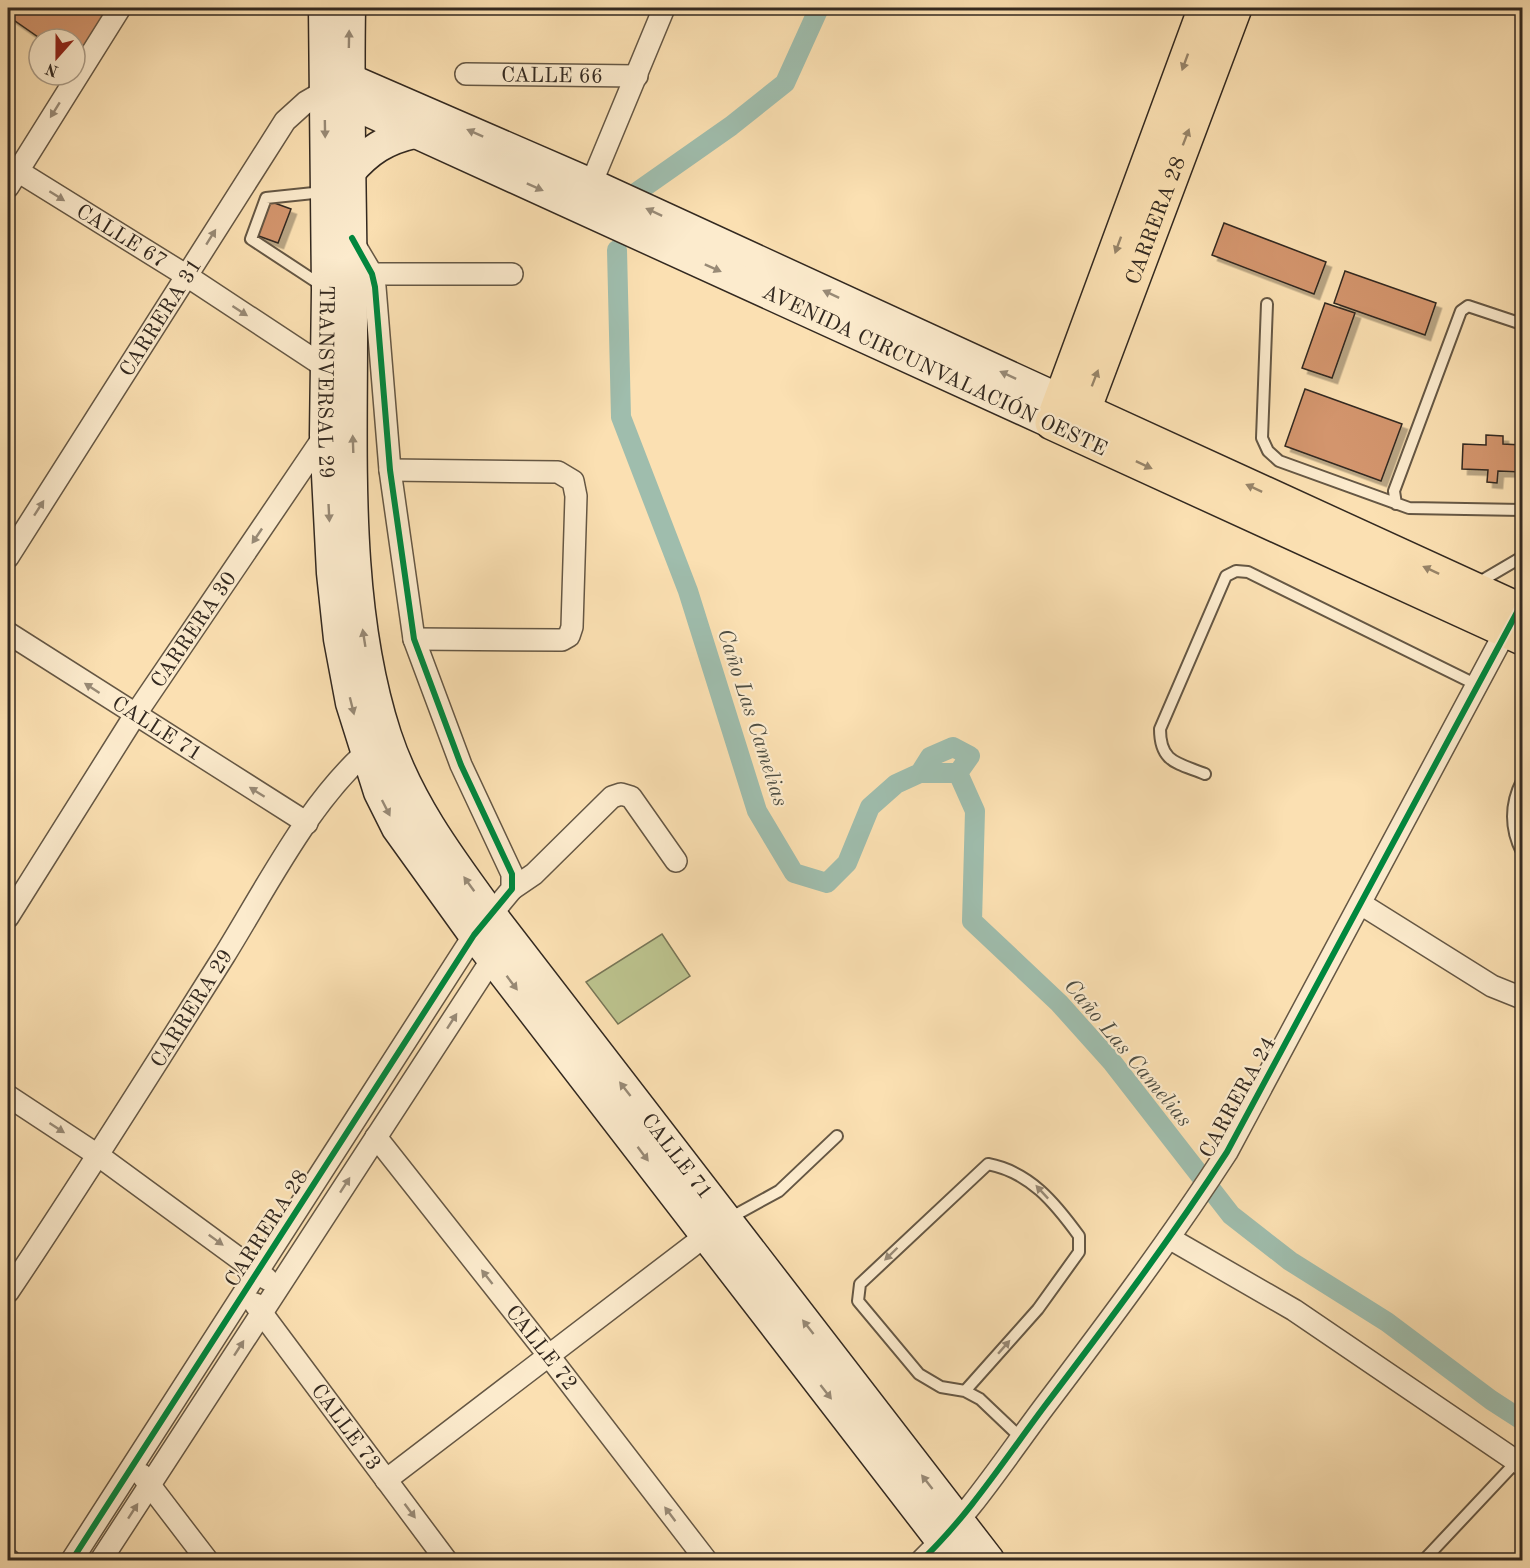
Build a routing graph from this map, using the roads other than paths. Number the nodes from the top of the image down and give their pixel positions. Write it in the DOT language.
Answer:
graph roads {
  1 [pos="120,8"];
  2 [pos="324,8"];
  3 [pos="350,8"];
  4 [pos="664,8"];
  5 [pos="1205,8"];
  6 [pos="1234,8"];
  7 [pos="466,74"];
  8 [pos="637,76"];
  9 [pos="337,85"];
  10 [pos="414,133"];
  11 [pos="11,174"];
  12 [pos="591,184"];
  13 [pos="341,188"];
  14 [pos="352,238"];
  15 [pos="372,274"];
  16 [pos="512,274"];
  17 [pos="187,276"];
  18 [pos="327,290"];
  19 [pos="1267,304"];
  20 [pos="1522,324"];
  21 [pos="325,367"];
  22 [pos="1068,416"];
  23 [pos="325,435"];
  24 [pos="390,470"];
  25 [pos="1396,504"];
  26 [pos="1522,510"];
  27 [pos="8,557"];
  28 [pos="1522,557"];
  29 [pos="1470,588"];
  30 [pos="1518,619"];
  31 [pos="8,633"];
  32 [pos="414,639"];
  33 [pos="1477,685"];
  34 [pos="135,716"];
  35 [pos="375,745"];
  36 [pos="1205,774"];
  37 [pos="1522,781"];
  38 [pos="307,823"];
  39 [pos="1522,852"];
  40 [pos="676,861"];
  41 [pos="512,889"];
  42 [pos="1361,904"];
  43 [pos="8,917"];
  44 [pos="491,935"];
  45 [pos="1522,998"];
  46 [pos="8,1096"];
  47 [pos="837,1136"];
  48 [pos="376,1137"];
  49 [pos="99,1155"];
  50 [pos="716,1228"];
  51 [pos="1169,1238"];
  52 [pos="258,1271"];
  53 [pos="278,1288"];
  54 [pos="8,1292"];
  55 [pos="244,1293"];
  56 [pos="262,1312"];
  57 [pos="549,1356"];
  58 [pos="966,1391"];
  59 [pos="1022,1438"];
  60 [pos="1520,1463"];
  61 [pos="134,1465"];
  62 [pos="386,1480"];
  63 [pos="150,1485"];
  64 [pos="945,1546"];
  65 [pos="72,1560"];
  66 [pos="101,1560"];
  67 [pos="207,1560"];
  68 [pos="447,1560"];
  69 [pos="706,1560"];
  70 [pos="989,1560"];
  71 [pos="1424,1560"];
  1 -- 11 [label="street, one-way"];
  2 -- 9 [label="main road, TRANSVERSAL 29"];
  9 -- 3 [label="main road, TRANSVERSAL 29, one-way"];
  4 -- 8 [label="street"];
  5 -- 22 [label="main road, CARRERA 28, one-way"];
  22 -- 6 [label="main road, CARRERA 28, one-way"];
  7 -- 8 [label="street, CALLE 66"];
  8 -- 12 [label="street"];
  9 -- 10 [label="main road, AVENIDA CIRCUNVALACIÓN OESTE"];
  12 -- 9 [label="main road, AVENIDA CIRCUNVALACIÓN OESTE, one-way"];
  9 -- 13 [label="main road, TRANSVERSAL 29"];
  17 -- 9 [label="street, CARRERA 31, one-way"];
  10 -- 13 [label="main road"];
  10 -- 22 [label="main road, AVENIDA CIRCUNVALACIÓN OESTE, one-way"];
  11 -- 17 [label="street, CALLE 67, one-way"];
  22 -- 12 [label="main road, AVENIDA CIRCUNVALACIÓN OESTE, one-way"];
  13 -- 14 [label="main road, TRANSVERSAL 29"];
  13 -- 18 [label="main road, TRANSVERSAL 29"];
  13 -- 18 [label="lane"];
  14 -- 15 [label="street"];
  35 -- 14 [label="main road, TRANSVERSAL 29, one-way"];
  15 -- 16 [label="street"];
  15 -- 24 [label="street"];
  17 -- 21 [label="street, CALLE 67, one-way"];
  27 -- 17 [label="street, CARRERA 31, one-way"];
  18 -- 21 [label="main road, TRANSVERSAL 29"];
  19 -- 25 [label="lane"];
  20 -- 25 [label="lane"];
  21 -- 23 [label="main road, TRANSVERSAL 29"];
  29 -- 22 [label="main road, AVENIDA CIRCUNVALACIÓN OESTE, one-way"];
  22 -- 30 [label="main road, AVENIDA CIRCUNVALACIÓN OESTE, one-way"];
  23 -- 34 [label="street, CARRERA 30, one-way"];
  23 -- 35 [label="main road, TRANSVERSAL 29, one-way"];
  24 -- 32 [label="street"];
  24 -- 32 [label="street"];
  25 -- 26 [label="lane"];
  28 -- 29 [label="lane"];
  29 -- 30 [label="main road, AVENIDA CIRCUNVALACIÓN OESTE"];
  30 -- 33 [label="street, CARRERA 24"];
  34 -- 31 [label="street, CALLE 71, one-way"];
  32 -- 41 [label="street"];
  33 -- 36 [label="lane"];
  33 -- 42 [label="street, CARRERA 24"];
  38 -- 34 [label="street, CALLE 71, one-way"];
  34 -- 43 [label="street, CARRERA 30"];
  35 -- 38 [label="street, CARRERA 29"];
  35 -- 44 [label="main road, CALLE 71"];
  37 -- 39 [label="lane"];
  38 -- 49 [label="street, CARRERA 29"];
  40 -- 41 [label="street"];
  41 -- 44 [label="street"];
  42 -- 45 [label="street"];
  42 -- 51 [label="street, CARRERA 24"];
  48 -- 44 [label="street, CARRERA 28, one-way"];
  44 -- 50 [label="main road, CALLE 71"];
  44 -- 52 [label="street, CARRERA 28"];
  46 -- 49 [label="street, one-way"];
  47 -- 50 [label="lane"];
  53 -- 48 [label="street, CARRERA 28, one-way"];
  57 -- 48 [label="street, CALLE 72, one-way"];
  49 -- 52 [label="street, one-way"];
  49 -- 54 [label="street, CARRERA 29"];
  50 -- 57 [label="street"];
  50 -- 64 [label="main road, CALLE 71"];
  51 -- 59 [label="street, CARRERA 24"];
  51 -- 60 [label="street"];
  52 -- 53 [label="street"];
  52 -- 55 [label="street, CARRERA 28"];
  53 -- 56 [label="street, CARRERA 28"];
  55 -- 56 [label="street, CALLE 73"];
  55 -- 61 [label="street, CARRERA 28"];
  56 -- 62 [label="street, CALLE 73"];
  63 -- 56 [label="street, CARRERA 28, one-way"];
  57 -- 62 [label="street"];
  69 -- 57 [label="street, CALLE 72, one-way"];
  58 -- 58 [label="lane, one-way"];
  58 -- 59 [label="lane"];
  59 -- 64 [label="street, CARRERA 24"];
  60 -- 71 [label="lane"];
  61 -- 63 [label="street"];
  61 -- 65 [label="street, CARRERA 28"];
  62 -- 68 [label="street, CALLE 73, one-way"];
  66 -- 63 [label="street, CARRERA 28, one-way"];
  63 -- 67 [label="street"];
  64 -- 70 [label="main road, CALLE 71"];
}
